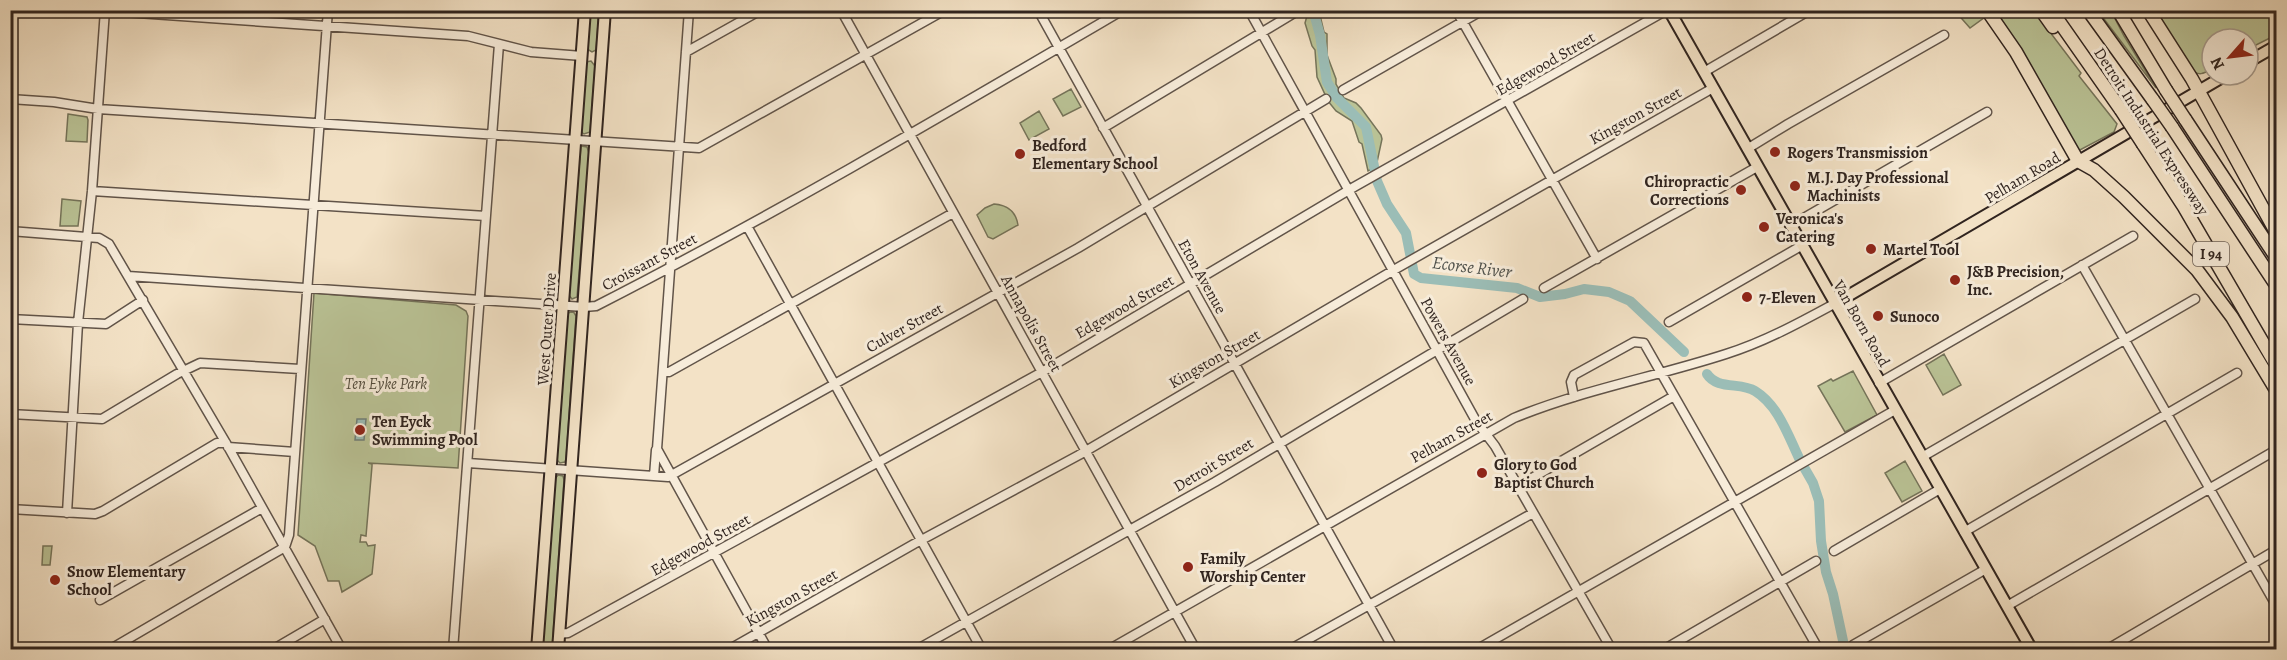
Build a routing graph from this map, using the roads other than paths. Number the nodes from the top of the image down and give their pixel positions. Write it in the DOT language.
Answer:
graph roads {
  1 [pos="94,10"];
  2 [pos="328,10"];
  3 [pos="585,10"];
  4 [pos="605,10"];
  5 [pos="689,10"];
  6 [pos="761,10"];
  7 [pos="841,10"];
  8 [pos="945,10"];
  9 [pos="1038,10"];
  10 [pos="1123,10"];
  11 [pos="1249,10"];
  12 [pos="1299,10"];
  13 [pos="1456,10"];
  14 [pos="1484,10"];
  15 [pos="1668,10"];
  16 [pos="1810,10"];
  17 [pos="1987,10"];
  18 [pos="2041,10"];
  19 [pos="2051,10"];
  20 [pos="2088,10"];
  21 [pos="2118,10"];
  22 [pos="2148,10"];
  23 [pos="105,11"];
  24 [pos="1462,22"];
  25 [pos="327,26"];
  26 [pos="1261,32"];
  27 [pos="1944,35"];
  28 [pos="499,44"];
  29 [pos="2277,46"];
  30 [pos="1059,48"];
  31 [pos="686,52"];
  32 [pos="866,55"];
  33 [pos="2260,55"];
  34 [pos="582,56"];
  35 [pos="602,57"];
  36 [pos="1704,72"];
  37 [pos="2204,87"];
  38 [pos="1713,88"];
  39 [pos="1343,90"];
  40 [pos="2197,91"];
  41 [pos="10,99"];
  42 [pos="1326,99"];
  43 [pos="1508,101"];
  44 [pos="2118,106"];
  45 [pos="98,109"];
  46 [pos="1304,112"];
  47 [pos="1987,112"];
  48 [pos="321,123"];
  49 [pos="1103,128"];
  50 [pos="492,135"];
  51 [pos="910,135"];
  52 [pos="576,140"];
  53 [pos="596,141"];
  54 [pos="679,147"];
  55 [pos="1747,149"];
  56 [pos="2078,161"];
  57 [pos="1757,167"];
  58 [pos="1552,178"];
  59 [pos="92,191"];
  60 [pos="1348,191"];
  61 [pos="315,205"];
  62 [pos="1147,206"];
  63 [pos="953,213"];
  64 [pos="486,216"];
  65 [pos="747,226"];
  66 [pos="1790,226"];
  67 [pos="10,231"];
  68 [pos="2277,232"];
  69 [pos="86,236"];
  70 [pos="2133,236"];
  71 [pos="1802,246"];
  72 [pos="2277,257"];
  73 [pos="1597,259"];
  74 [pos="2082,265"];
  75 [pos="670,268"];
  76 [pos="1393,270"];
  77 [pos="128,276"];
  78 [pos="1190,285"];
  79 [pos="2277,285"];
  80 [pos="309,287"];
  81 [pos="1544,288"];
  82 [pos="998,293"];
  83 [pos="480,298"];
  84 [pos="1523,299"];
  85 [pos="2195,299"];
  86 [pos="143,300"];
  87 [pos="563,304"];
  88 [pos="791,304"];
  89 [pos="1834,304"];
  90 [pos="584,306"];
  91 [pos="10,319"];
  92 [pos="1669,322"];
  93 [pos="78,323"];
  94 [pos="2125,340"];
  95 [pos="1437,350"];
  96 [pos="1235,364"];
  97 [pos="2277,365"];
  98 [pos="300,369"];
  99 [pos="183,371"];
  100 [pos="663,372"];
  101 [pos="1042,372"];
  102 [pos="1661,373"];
  103 [pos="2237,373"];
  104 [pos="833,383"];
  105 [pos="1879,383"];
  106 [pos="2277,390"];
  107 [pos="1674,396"];
  108 [pos="1574,397"];
  109 [pos="1895,410"];
  110 [pos="10,414"];
  111 [pos="2167,414"];
  112 [pos="73,418"];
  113 [pos="1486,433"];
  114 [pos="1278,443"];
  115 [pos="227,445"];
  116 [pos="657,449"];
  117 [pos="2277,450"];
  118 [pos="1086,451"];
  119 [pos="295,452"];
  120 [pos="1922,457"];
  121 [pos="468,463"];
  122 [pos="878,463"];
  123 [pos="551,469"];
  124 [pos="571,470"];
  125 [pos="671,475"];
  126 [pos="654,476"];
  127 [pos="1518,486"];
  128 [pos="2210,488"];
  129 [pos="1940,489"];
  130 [pos="1735,502"];
  131 [pos="262,508"];
  132 [pos="10,509"];
  133 [pos="67,513"];
  134 [pos="1533,513"];
  135 [pos="1324,525"];
  136 [pos="1130,531"];
  137 [pos="1965,532"];
  138 [pos="922,540"];
  139 [pos="285,547"];
  140 [pos="2277,550"];
  141 [pos="1834,551"];
  142 [pos="715,553"];
  143 [pos="1816,561"];
  144 [pos="2253,564"];
  145 [pos="1986,568"];
  146 [pos="1780,582"];
  147 [pos="1578,591"];
  148 [pos="100,600"];
  149 [pos="1369,605"];
  150 [pos="2277,605"];
  151 [pos="2007,606"];
  152 [pos="1175,611"];
  153 [pos="325,619"];
  154 [pos="967,621"];
  155 [pos="759,632"];
  156 [pos="559,634"];
  157 [pos="1853,645"];
  158 [pos="2029,648"];
  159 [pos="109,650"];
  160 [pos="272,650"];
  161 [pos="342,650"];
  162 [pos="453,650"];
  163 [pos="537,650"];
  164 [pos="558,650"];
  165 [pos="728,650"];
  166 [pos="768,650"];
  167 [pos="916,650"];
  168 [pos="982,650"];
  169 [pos="1108,650"];
  170 [pos="1196,650"];
  171 [pos="1289,650"];
  172 [pos="1394,650"];
  173 [pos="1476,650"];
  174 [pos="1612,650"];
  175 [pos="1663,650"];
  176 [pos="1819,650"];
  177 [pos="2106,650"];
  1 -- 23 [label="street"];
  2 -- 25 [label="street"];
  3 -- 34 [label="main road, West Outer Drive"];
  4 -- 35 [label="main road"];
  5 -- 31 [label="street"];
  6 -- 31 [label="street"];
  7 -- 32 [label="street, Annapolis Street"];
  8 -- 32 [label="street"];
  9 -- 30 [label="street, Eton Avenue"];
  10 -- 30 [label="street, Croissant Street"];
  11 -- 26 [label="street, Powers Avenue"];
  12 -- 26 [label="street"];
  13 -- 24 [label="street"];
  14 -- 24 [label="street"];
  15 -- 36 [label="main road, Van Born Road"];
  15 -- 43 [label="street, Edgewood Street"];
  16 -- 36 [label="street"];
  17 -- 56 [label="highway"];
  18 -- 44 [label="highway"];
  19 -- 44 [label="highway, Detroit Industrial Expressway / I 94"];
  20 -- 79 [label="highway, Detroit Industrial Expressway / I 94, bridge"];
  21 -- 72 [label="highway, bridge"];
  22 -- 40 [label="highway"];
  23 -- 25 [label="street"];
  23 -- 45 [label="street"];
  24 -- 39 [label="street"];
  24 -- 43 [label="street"];
  25 -- 28 [label="street"];
  25 -- 48 [label="street"];
  26 -- 46 [label="street, Powers Avenue"];
  26 -- 49 [label="street"];
  27 -- 55 [label="street"];
  28 -- 34 [label="street"];
  28 -- 50 [label="street"];
  29 -- 33 [label="main road"];
  30 -- 49 [label="street, Eton Avenue"];
  30 -- 51 [label="street, Croissant Street"];
  31 -- 54 [label="street"];
  32 -- 51 [label="street, Annapolis Street"];
  32 -- 54 [label="street"];
  34 -- 35 [label="main road"];
  34 -- 52 [label="main road, West Outer Drive"];
  35 -- 53 [label="main road"];
  36 -- 38 [label="main road, Van Born Road"];
  37 -- 40 [label="main road, Pelham Road"];
  38 -- 55 [label="main road, Van Born Road"];
  38 -- 58 [label="street, Kingston Street"];
  40 -- 56 [label="main road, Pelham Road"];
  40 -- 68 [label="highway"];
  41 -- 45 [label="street"];
  42 -- 46 [label="street, Culver Street"];
  43 -- 58 [label="street"];
  43 -- 60 [label="street, Edgewood Street"];
  44 -- 97 [label="highway, Detroit Industrial Expressway / I 94, bridge"];
  45 -- 48 [label="street"];
  45 -- 59 [label="street"];
  46 -- 60 [label="street, Powers Avenue"];
  46 -- 62 [label="street, Culver Street"];
  47 -- 66 [label="street"];
  48 -- 50 [label="street"];
  48 -- 61 [label="street"];
  49 -- 62 [label="street, Eton Avenue"];
  50 -- 52 [label="street"];
  50 -- 64 [label="street"];
  51 -- 63 [label="street, Annapolis Street"];
  51 -- 65 [label="street, Croissant Street"];
  52 -- 53 [label="street"];
  52 -- 87 [label="main road, West Outer Drive"];
  53 -- 54 [label="street"];
  53 -- 90 [label="main road"];
  54 -- 75 [label="street"];
  55 -- 57 [label="main road, Van Born Road"];
  56 -- 89 [label="main road, Pelham Road"];
  56 -- 106 [label="highway"];
  57 -- 66 [label="main road, Van Born Road"];
  57 -- 73 [label="street"];
  58 -- 73 [label="street"];
  58 -- 76 [label="street, Kingston Street"];
  59 -- 61 [label="street"];
  59 -- 69 [label="street"];
  60 -- 76 [label="street, Powers Avenue"];
  60 -- 78 [label="street, Edgewood Street"];
  61 -- 64 [label="street"];
  61 -- 80 [label="street"];
  62 -- 78 [label="street, Eton Avenue"];
  62 -- 82 [label="street, Culver Street"];
  63 -- 82 [label="street, Annapolis Street"];
  63 -- 88 [label="street"];
  64 -- 83 [label="street"];
  65 -- 75 [label="street, Croissant Street"];
  65 -- 88 [label="street"];
  66 -- 71 [label="main road, Van Born Road"];
  67 -- 69 [label="street"];
  69 -- 77 [label="street"];
  69 -- 93 [label="street"];
  70 -- 74 [label="street"];
  71 -- 89 [label="main road, Van Born Road"];
  71 -- 92 [label="street"];
  73 -- 81 [label="street"];
  74 -- 94 [label="street"];
  74 -- 105 [label="street"];
  75 -- 90 [label="street, Croissant Street"];
  75 -- 100 [label="street"];
  76 -- 95 [label="street, Powers Avenue"];
  76 -- 96 [label="street, Kingston Street"];
  77 -- 80 [label="street, Croissant Street"];
  77 -- 86 [label="street"];
  78 -- 96 [label="street, Eton Avenue"];
  78 -- 101 [label="street, Edgewood Street"];
  80 -- 83 [label="street, Croissant Street"];
  80 -- 98 [label="street"];
  82 -- 101 [label="street, Annapolis Street"];
  82 -- 104 [label="street, Culver Street"];
  83 -- 87 [label="street, Croissant Street"];
  83 -- 121 [label="street"];
  84 -- 95 [label="street, Detroit Street"];
  85 -- 94 [label="street"];
  86 -- 93 [label="street"];
  86 -- 99 [label="street"];
  87 -- 90 [label="street, Croissant Street"];
  87 -- 123 [label="main road, West Outer Drive"];
  88 -- 100 [label="street"];
  88 -- 104 [label="street"];
  89 -- 102 [label="street, Pelham Street"];
  89 -- 105 [label="main road, Van Born Road"];
  90 -- 124 [label="main road"];
  91 -- 93 [label="street"];
  93 -- 112 [label="street"];
  94 -- 111 [label="street"];
  94 -- 120 [label="street"];
  95 -- 113 [label="street, Powers Avenue"];
  95 -- 114 [label="street, Detroit Street"];
  96 -- 114 [label="street, Eton Avenue"];
  96 -- 118 [label="street, Kingston Street"];
  98 -- 99 [label="street"];
  98 -- 119 [label="street"];
  99 -- 112 [label="street"];
  99 -- 115 [label="street"];
  100 -- 116 [label="street"];
  101 -- 118 [label="street, Annapolis Street"];
  101 -- 122 [label="street, Edgewood Street"];
  102 -- 107 [label="street"];
  102 -- 108 [label="street, Pelham Street"];
  102 -- 108 [label="street"];
  103 -- 111 [label="street"];
  104 -- 122 [label="street"];
  104 -- 125 [label="street, Culver Street"];
  105 -- 109 [label="main road, Van Born Road"];
  107 -- 127 [label="street"];
  107 -- 130 [label="street"];
  108 -- 113 [label="street, Pelham Street"];
  109 -- 120 [label="main road, Van Born Road"];
  109 -- 130 [label="street"];
  110 -- 112 [label="street"];
  111 -- 128 [label="street"];
  111 -- 137 [label="street"];
  112 -- 133 [label="street"];
  113 -- 127 [label="street, Powers Avenue"];
  113 -- 135 [label="street, Pelham Street"];
  114 -- 135 [label="street, Eton Avenue"];
  114 -- 136 [label="street, Detroit Street"];
  115 -- 119 [label="street"];
  115 -- 131 [label="street"];
  115 -- 133 [label="street"];
  116 -- 125 [label="street"];
  116 -- 126 [label="street"];
  117 -- 128 [label="street"];
  118 -- 136 [label="street, Annapolis Street"];
  118 -- 138 [label="street, Kingston Street"];
  119 -- 139 [label="street"];
  120 -- 129 [label="main road, Van Born Road"];
  121 -- 123 [label="street, Culver Street"];
  121 -- 162 [label="street"];
  122 -- 138 [label="street"];
  122 -- 142 [label="street, Edgewood Street"];
  123 -- 124 [label="street, Culver Street"];
  123 -- 163 [label="main road, West Outer Drive"];
  124 -- 126 [label="street, Culver Street"];
  124 -- 156 [label="main road"];
  125 -- 126 [label="street, Culver Street"];
  125 -- 142 [label="street"];
  127 -- 134 [label="street, Powers Avenue"];
  128 -- 144 [label="street"];
  128 -- 151 [label="street"];
  129 -- 137 [label="main road, Van Born Road"];
  129 -- 141 [label="street"];
  130 -- 146 [label="street"];
  130 -- 147 [label="street"];
  131 -- 139 [label="street"];
  131 -- 148 [label="street"];
  132 -- 133 [label="street"];
  134 -- 147 [label="street, Powers Avenue"];
  134 -- 149 [label="street"];
  135 -- 149 [label="street, Eton Avenue"];
  135 -- 152 [label="street, Pelham Street"];
  136 -- 152 [label="street, Annapolis Street"];
  136 -- 154 [label="street, Detroit Street"];
  137 -- 145 [label="main road, Van Born Road"];
  138 -- 154 [label="street"];
  138 -- 155 [label="street, Kingston Street"];
  139 -- 153 [label="street"];
  139 -- 159 [label="street"];
  140 -- 144 [label="street"];
  142 -- 155 [label="street"];
  142 -- 156 [label="street, Edgewood Street"];
  143 -- 146 [label="street"];
  144 -- 150 [label="street"];
  144 -- 177 [label="street"];
  145 -- 151 [label="main road, Van Born Road"];
  145 -- 157 [label="street"];
  146 -- 175 [label="street"];
  146 -- 176 [label="street"];
  147 -- 173 [label="street"];
  147 -- 174 [label="street, Powers Avenue"];
  149 -- 171 [label="street"];
  149 -- 172 [label="street, Eton Avenue"];
  151 -- 158 [label="main road, Van Born Road"];
  152 -- 169 [label="street, Pelham Street"];
  152 -- 170 [label="street, Annapolis Street"];
  153 -- 160 [label="street"];
  153 -- 161 [label="street"];
  154 -- 167 [label="street, Detroit Street"];
  154 -- 168 [label="street"];
  155 -- 165 [label="street, Kingston Street"];
  155 -- 166 [label="street"];
  156 -- 164 [label="main road"];
}
